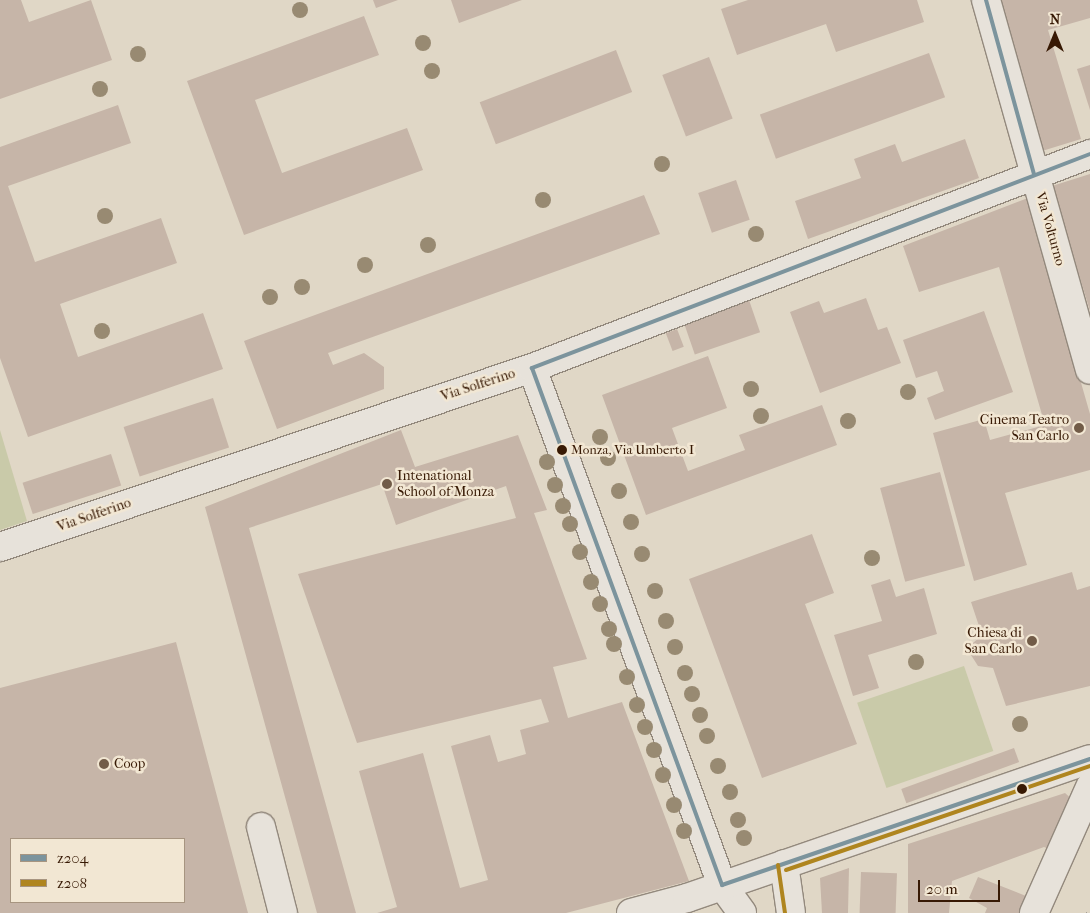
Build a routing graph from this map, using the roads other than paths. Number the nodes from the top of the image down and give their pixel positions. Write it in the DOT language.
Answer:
graph roads {
  1 [pos="986,0"];
  2 [pos="1090,154"];
  3 [pos="1034,174"];
  4 [pos="532,368"];
  5 [pos="1090,370"];
  6 [pos="0,546"];
  7 [pos="1090,759"];
  8 [pos="1090,787"];
  9 [pos="261,827"];
  10 [pos="784,864"];
  11 [pos="722,885"];
  12 [pos="283,913"];
  13 [pos="631,913"];
  14 [pos="742,913"];
  15 [pos="791,913"];
  16 [pos="1034,913"];
  1 -- 3 [label="street, Via Volturno"];
  2 -- 3 [label="street, Via Solferino"];
  3 -- 4 [label="street, Via Solferino"];
  3 -- 5 [label="street, Via Volturno"];
  4 -- 6 [label="street, Via Solferino"];
  4 -- 11 [label="street"];
  7 -- 10 [label="street"];
  8 -- 16 [label="street"];
  9 -- 12 [label="street"];
  10 -- 11 [label="street"];
  10 -- 15 [label="street"];
  11 -- 13 [label="street"];
  11 -- 14 [label="street"];
}
